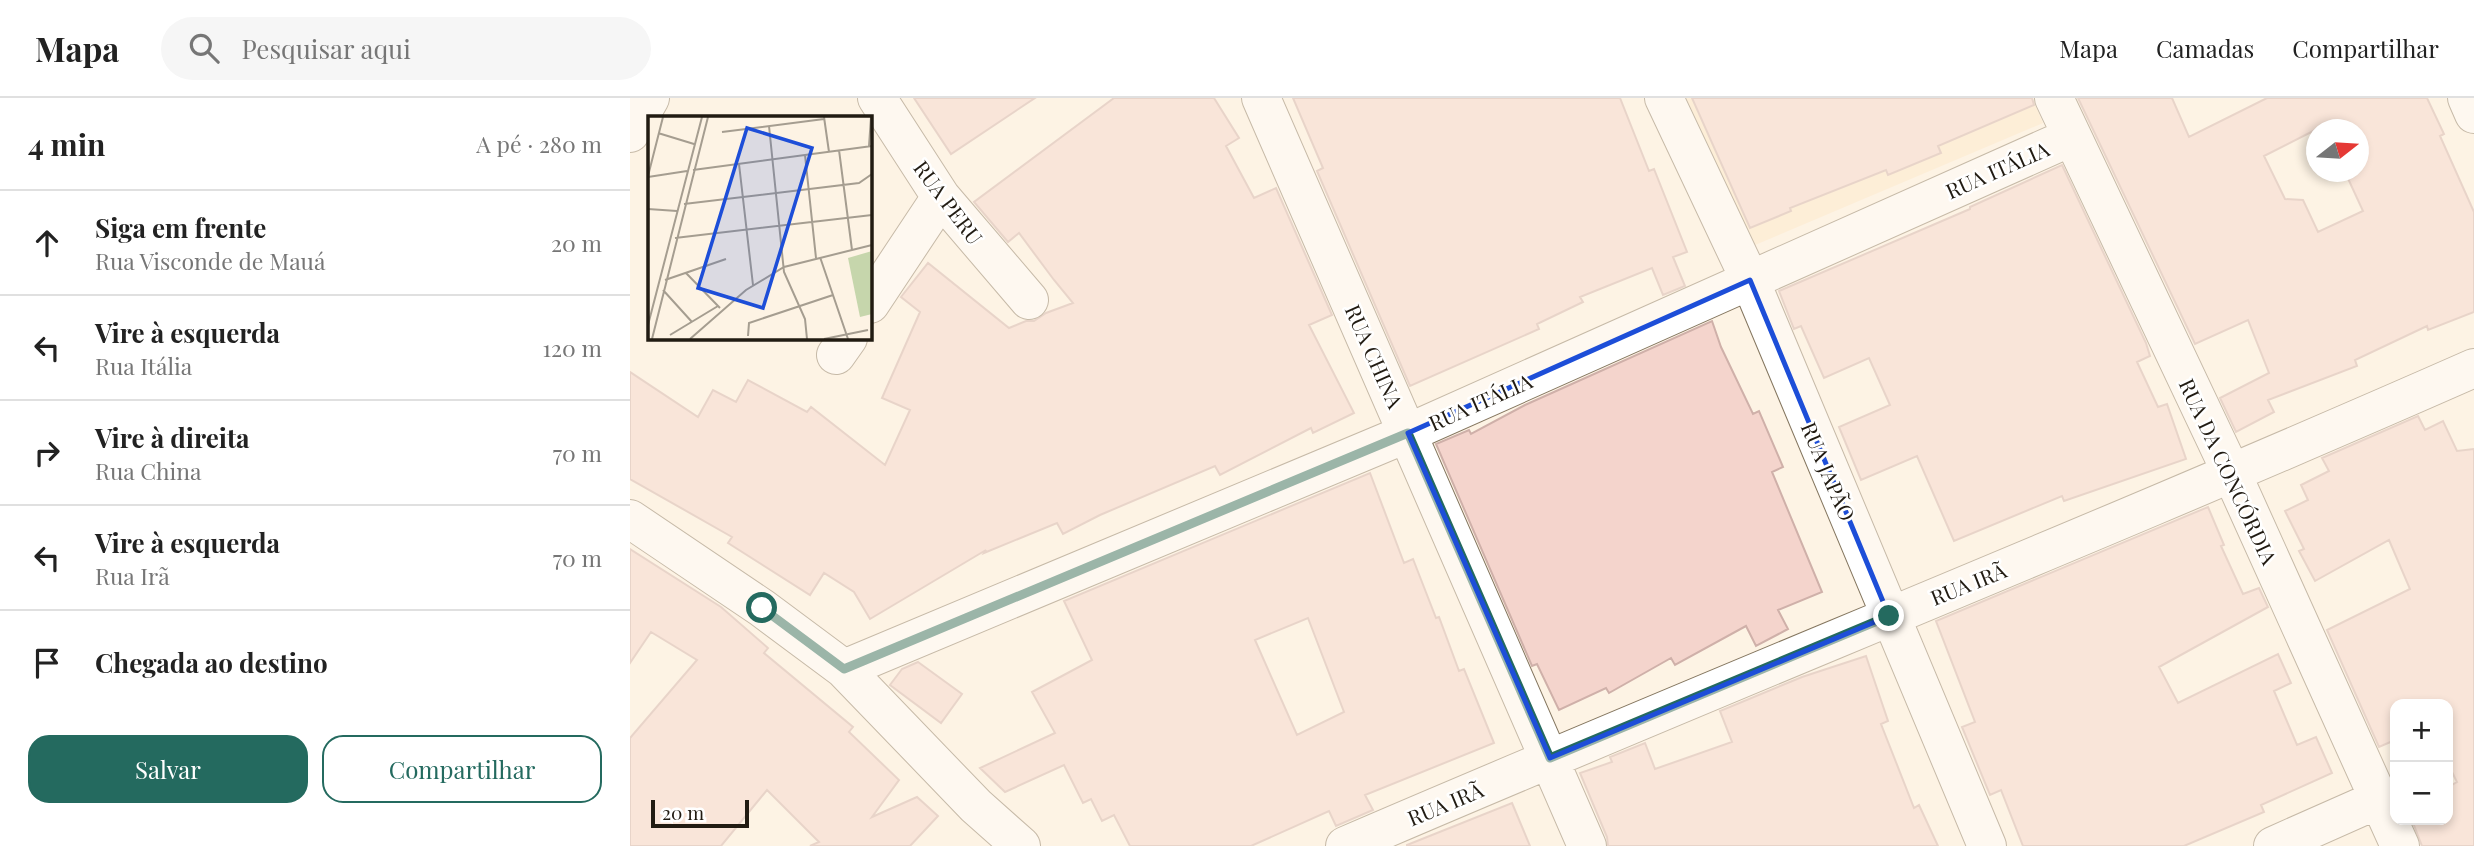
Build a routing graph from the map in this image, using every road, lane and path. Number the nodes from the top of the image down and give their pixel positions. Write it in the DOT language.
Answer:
graph roads {
  1 [pos="650,98"];
  2 [pos="877,98"];
  3 [pos="1261,98"];
  4 [pos="1664,98"];
  5 [pos="2054,98"];
  6 [pos="2467,98"];
  7 [pos="2474,114"];
  8 [pos="630,133"];
  9 [pos="2071,136"];
  10 [pos="941,197"];
  11 [pos="1750,280"];
  12 [pos="1029,300"];
  13 [pos="872,301"];
  14 [pos="2474,368"];
  15 [pos="1408,433"];
  16 [pos="2232,474"];
  17 [pos="630,519"];
  18 [pos="1889,616"];
  19 [pos="844,669"];
  20 [pos="1550,758"];
  21 [pos="2379,799"];
  22 [pos="1021,846"];
  23 [pos="1345,846"];
  24 [pos="1587,846"];
  25 [pos="1986,846"];
  26 [pos="2273,846"];
  27 [pos="2400,846"];
  1 -- 8 [label="street"];
  2 -- 10 [label="street, RUA PERU"];
  3 -- 15 [label="street, RUA CHINA"];
  4 -- 11 [label="street, RUA JAPÃO"];
  5 -- 9 [label="street, RUA DA CONCÓRDIA"];
  6 -- 7 [label="street"];
  9 -- 11 [label="street, RUA ITÁLIA"];
  9 -- 16 [label="street, RUA DA CONCÓRDIA"];
  10 -- 12 [label="street, RUA PERU"];
  10 -- 13 [label="street"];
  11 -- 15 [label="street, RUA ITÁLIA"];
  11 -- 18 [label="street, RUA JAPÃO"];
  14 -- 16 [label="street, RUA IRÃ"];
  15 -- 19 [label="street, RUA ITÁLIA"];
  15 -- 20 [label="street, RUA CHINA"];
  16 -- 18 [label="street, RUA IRÃ"];
  16 -- 21 [label="street, RUA DA CONCÓRDIA"];
  17 -- 19 [label="street"];
  18 -- 20 [label="street, RUA IRÃ"];
  18 -- 25 [label="street, RUA JAPÃO"];
  19 -- 22 [label="street"];
  20 -- 23 [label="street, RUA IRÃ"];
  20 -- 24 [label="street, RUA CHINA"];
  21 -- 26 [label="street"];
  21 -- 27 [label="street, RUA DA CONCÓRDIA"];
}
